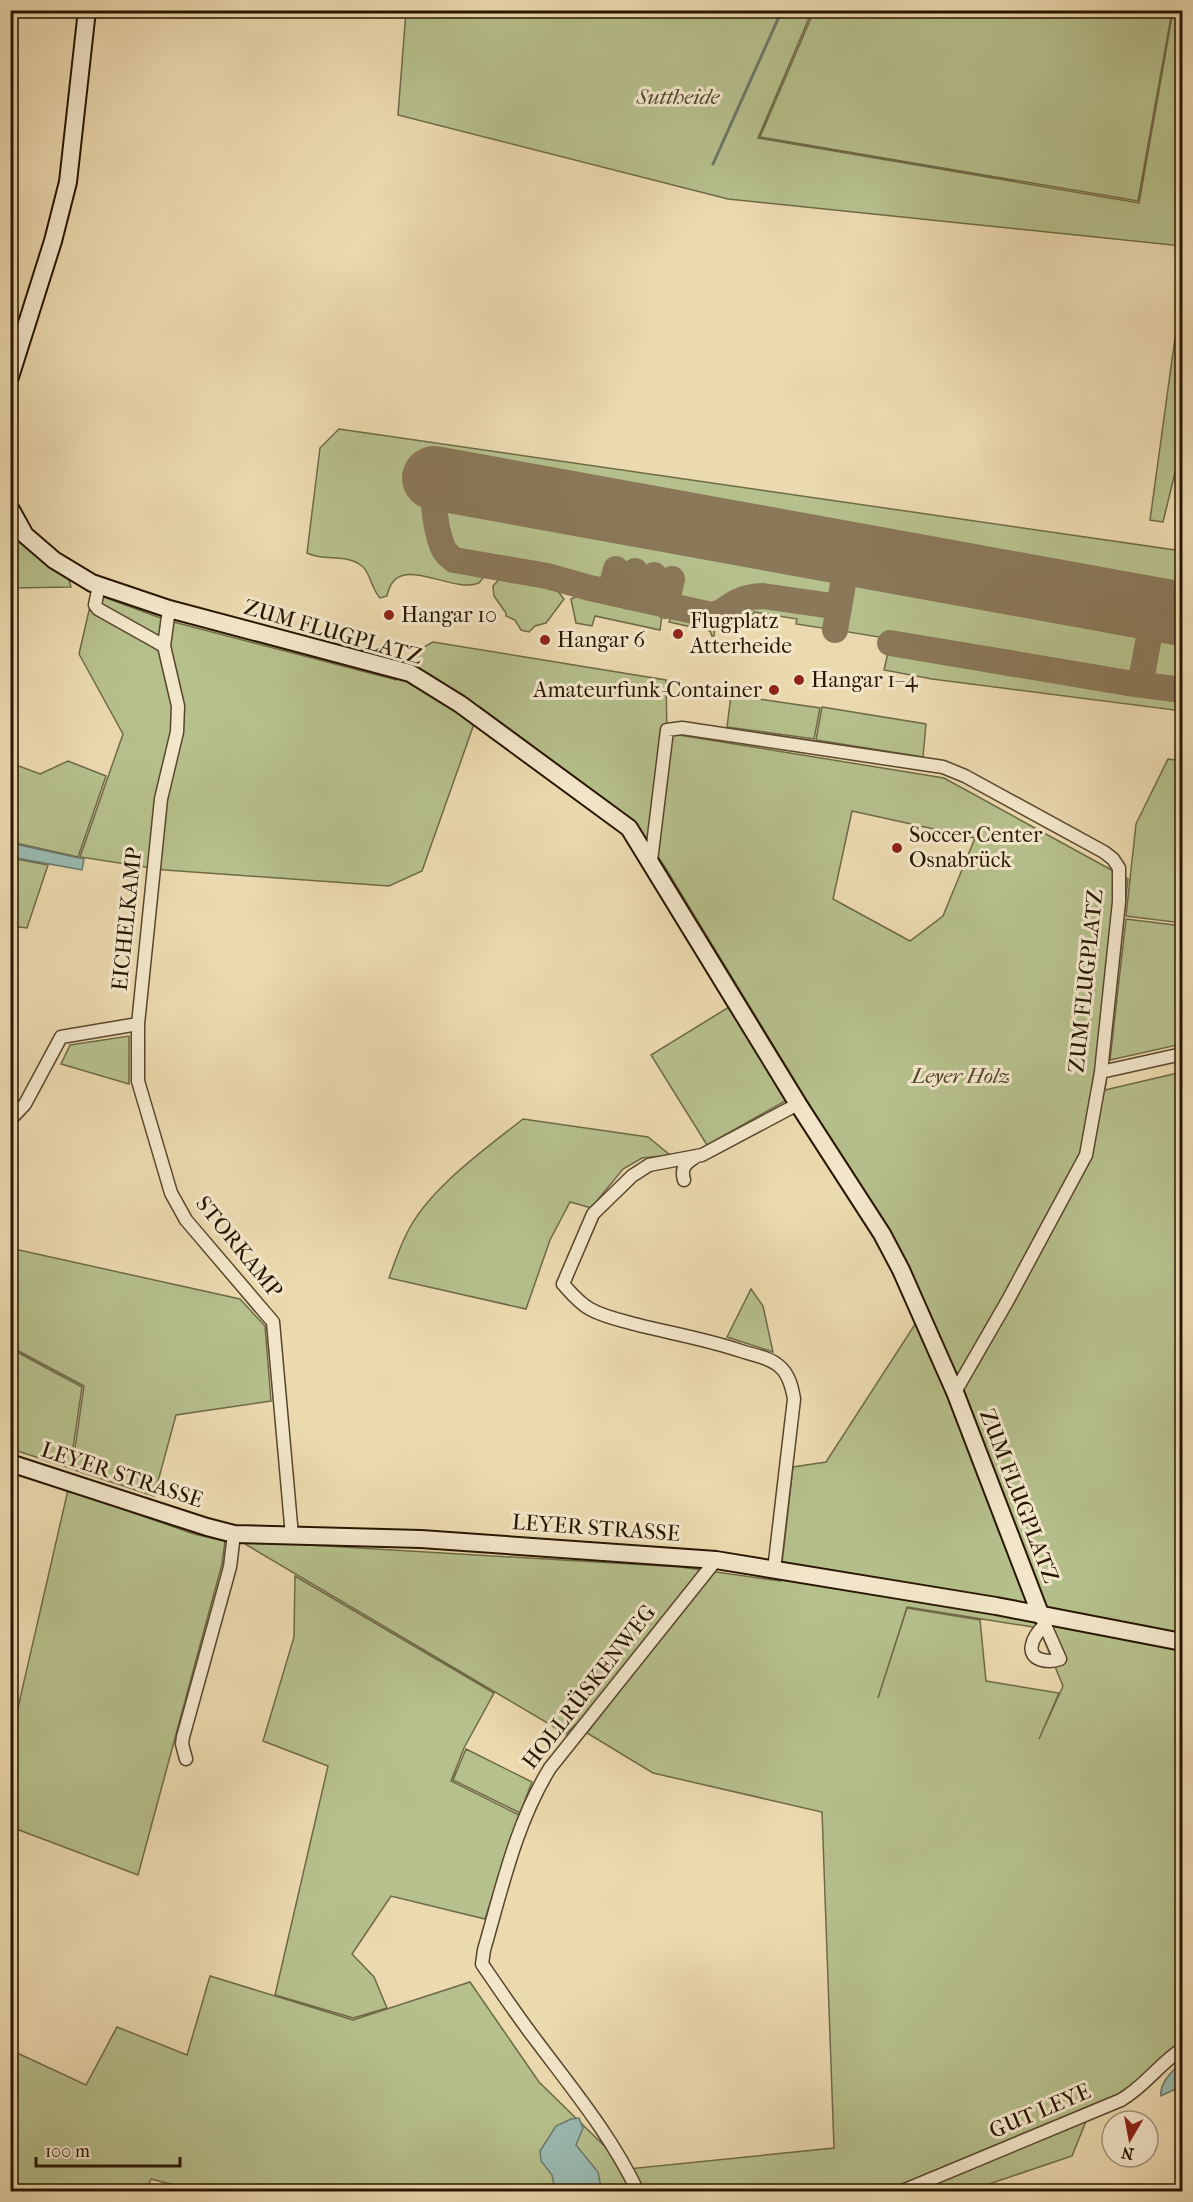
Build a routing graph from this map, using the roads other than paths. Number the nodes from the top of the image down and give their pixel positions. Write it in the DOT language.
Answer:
graph roads {
  1 [pos="87,10"];
  2 [pos="10,378"];
  3 [pos="10,508"];
  4 [pos="99,585"];
  5 [pos="169,609"];
  6 [pos="164,646"];
  7 [pos="651,861"];
  8 [pos="138,1024"];
  9 [pos="1182,1054"];
  10 [pos="1101,1072"];
  11 [pos="798,1104"];
  12 [pos="10,1120"];
  13 [pos="694,1158"];
  14 [pos="684,1180"];
  15 [pos="955,1392"];
  16 [pos="10,1463"];
  17 [pos="234,1533"];
  18 [pos="292,1536"];
  19 [pos="716,1560"];
  20 [pos="774,1570"];
  21 [pos="1043,1620"];
  22 [pos="1182,1642"];
  23 [pos="186,1759"];
  24 [pos="1182,2049"];
  25 [pos="638,2192"];
  26 [pos="900,2192"];
  1 -- 2 [label="street"];
  3 -- 4 [label="street, ZUM FLUGPLATZ"];
  4 -- 5 [label="street, ZUM FLUGPLATZ"];
  4 -- 6 [label="street"];
  5 -- 6 [label="street, EICHELKAMP"];
  5 -- 7 [label="street, ZUM FLUGPLATZ"];
  6 -- 8 [label="street, EICHELKAMP"];
  7 -- 10 [label="street, ZUM FLUGPLATZ"];
  7 -- 11 [label="street, ZUM FLUGPLATZ"];
  8 -- 12 [label="street, EICHELKAMP"];
  8 -- 18 [label="street, STORKAMP"];
  9 -- 10 [label="street"];
  10 -- 15 [label="street, ZUM FLUGPLATZ"];
  11 -- 13 [label="street"];
  11 -- 15 [label="street, ZUM FLUGPLATZ"];
  13 -- 14 [label="street"];
  13 -- 20 [label="street"];
  15 -- 21 [label="street, ZUM FLUGPLATZ"];
  16 -- 17 [label="street, LEYER STRASSE"];
  17 -- 18 [label="street, LEYER STRASSE"];
  17 -- 23 [label="street"];
  18 -- 19 [label="street, LEYER STRASSE"];
  19 -- 20 [label="street, LEYER STRASSE"];
  19 -- 25 [label="street, HOLLRÜSKENWEG"];
  20 -- 21 [label="street, LEYER STRASSE"];
  21 -- 22 [label="street, LEYER STRASSE"];
  24 -- 26 [label="street, GUT LEYE"];
}
